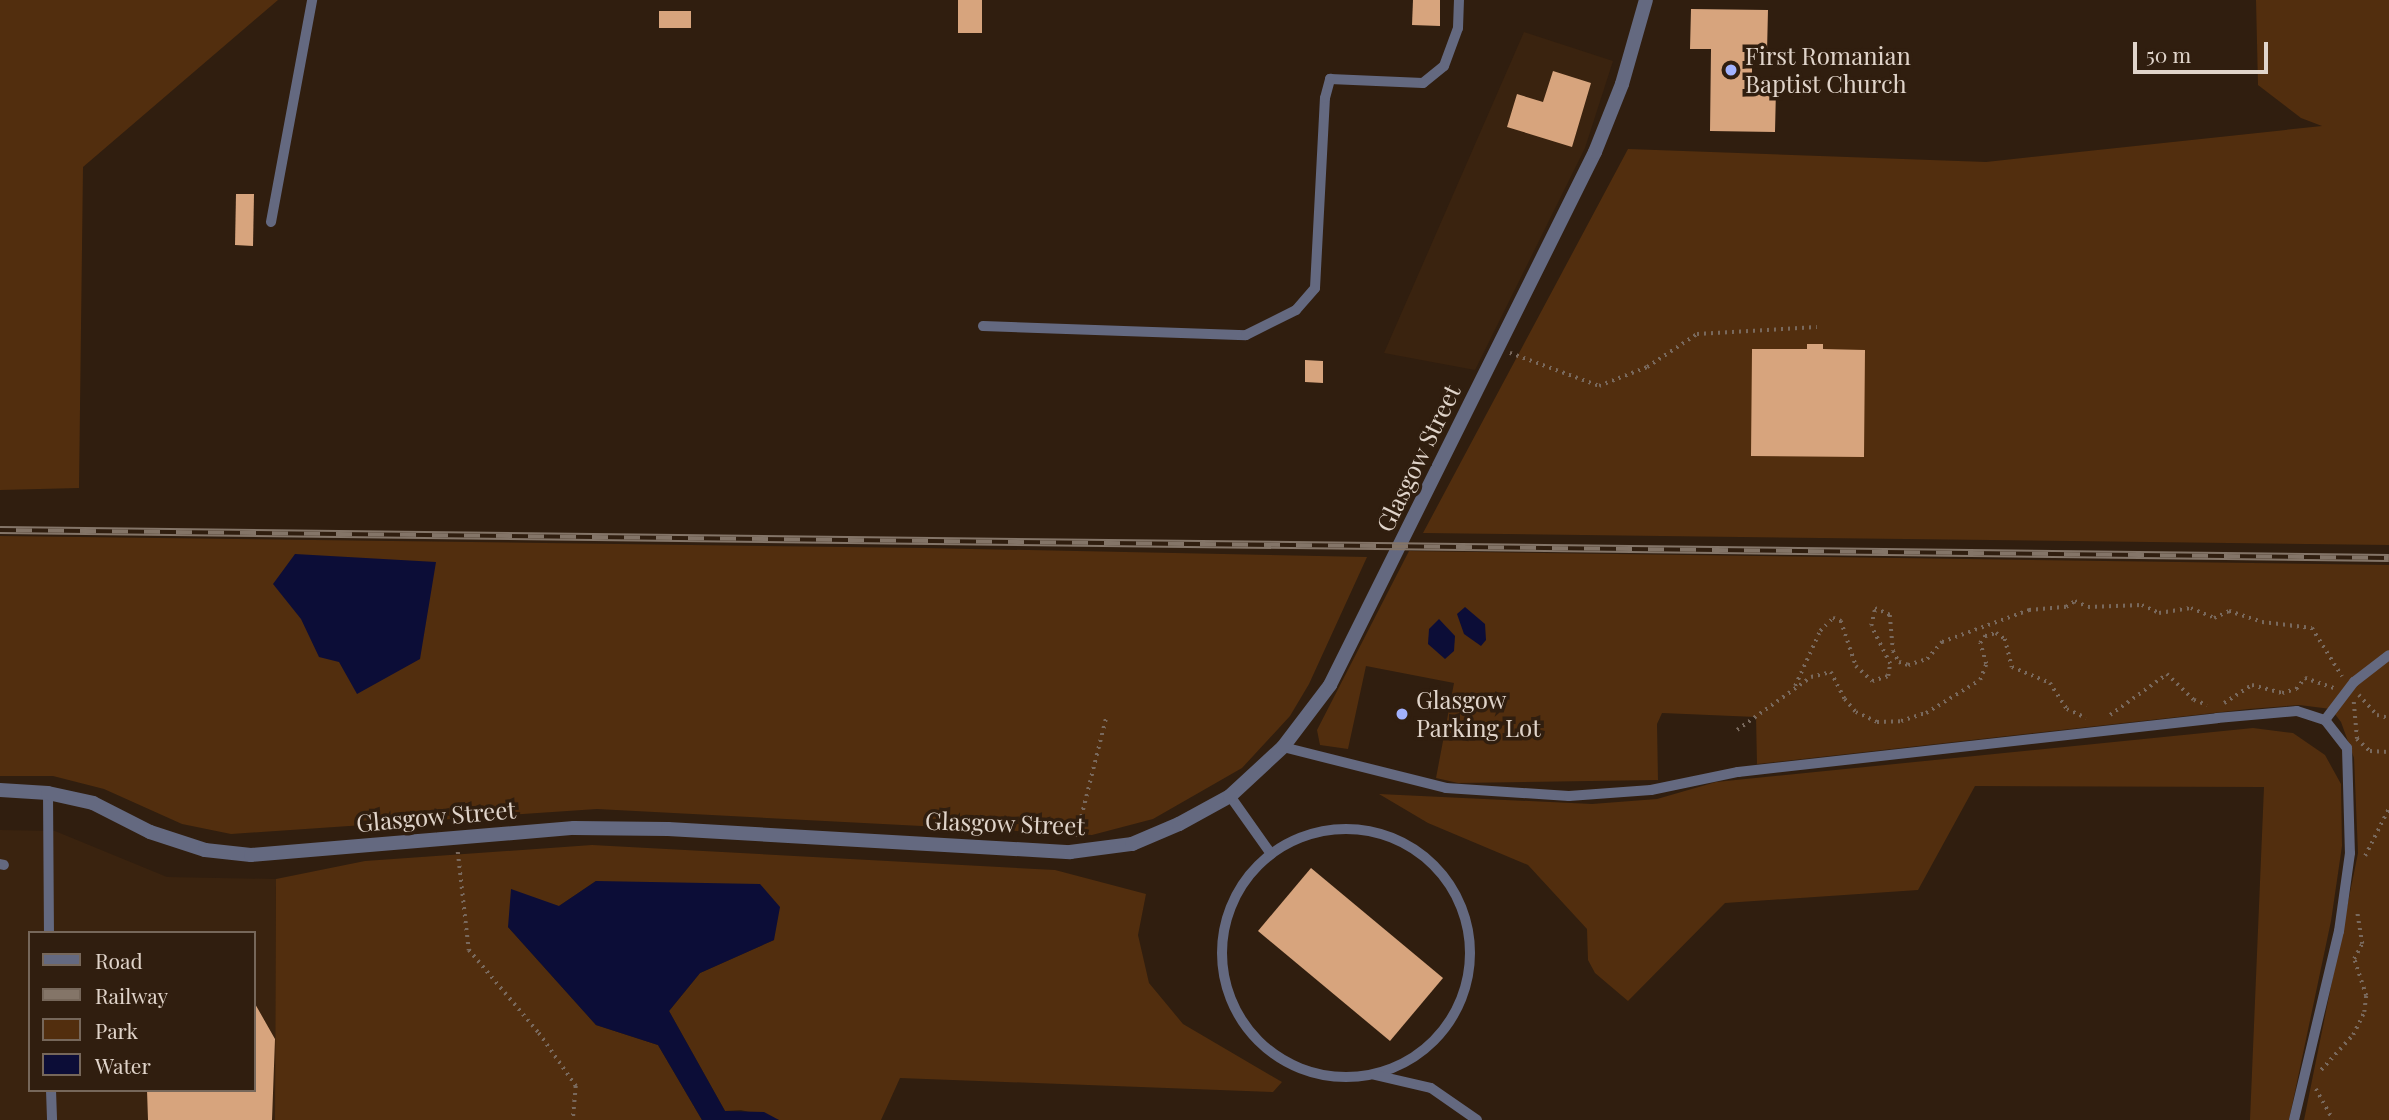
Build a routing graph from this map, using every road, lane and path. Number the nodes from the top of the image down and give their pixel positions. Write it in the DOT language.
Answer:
graph roads {
  1 [pos="312,0"];
  2 [pos="1459,0"];
  3 [pos="1646,0"];
  4 [pos="271,222"];
  5 [pos="983,326"];
  6 [pos="1817,327"];
  7 [pos="1497,348"];
  8 [pos="2389,655"];
  9 [pos="1794,689"];
  10 [pos="2348,690"];
  11 [pos="2105,717"];
  12 [pos="1106,718"];
  13 [pos="2389,718"];
  14 [pos="2096,719"];
  15 [pos="2325,720"];
  16 [pos="1737,730"];
  17 [pos="1283,747"];
  18 [pos="2389,752"];
  19 [pos="0,790"];
  20 [pos="48,793"];
  21 [pos="1230,796"];
  22 [pos="2389,808"];
  23 [pos="456,836"];
  24 [pos="1070,852"];
  25 [pos="1271,854"];
  26 [pos="2365,860"];
  27 [pos="2357,910"];
  28 [pos="49,931"];
  29 [pos="1372,1074"];
  30 [pos="51,1092"];
  31 [pos="52,1120"];
  32 [pos="573,1120"];
  33 [pos="1477,1120"];
  34 [pos="2294,1120"];
  35 [pos="2333,1120"];
  1 -- 4 [label="lane"];
  2 -- 5 [label="lane"];
  3 -- 7 [label="street, Glasgow Street"];
  6 -- 7 [label="path"];
  7 -- 17 [label="street, Glasgow Street"];
  8 -- 10 [label="lane"];
  9 -- 10 [label="path"];
  9 -- 14 [label="path"];
  9 -- 16 [label="path"];
  10 -- 11 [label="path"];
  10 -- 13 [label="path"];
  10 -- 15 [label="lane"];
  10 -- 18 [label="path"];
  12 -- 24 [label="path"];
  15 -- 17 [label="lane"];
  15 -- 34 [label="lane"];
  17 -- 21 [label="street, Glasgow Street"];
  19 -- 20 [label="street, Glasgow Street"];
  20 -- 23 [label="street, Glasgow Street"];
  20 -- 28 [label="lane"];
  21 -- 24 [label="street, Glasgow Street"];
  21 -- 25 [label="lane"];
  22 -- 26 [label="path"];
  23 -- 24 [label="street, Glasgow Street"];
  23 -- 32 [label="path"];
  25 -- 29 [label="lane"];
  25 -- 29 [label="lane"];
  27 -- 35 [label="path"];
  29 -- 33 [label="lane"];
  30 -- 31 [label="lane"];
}
